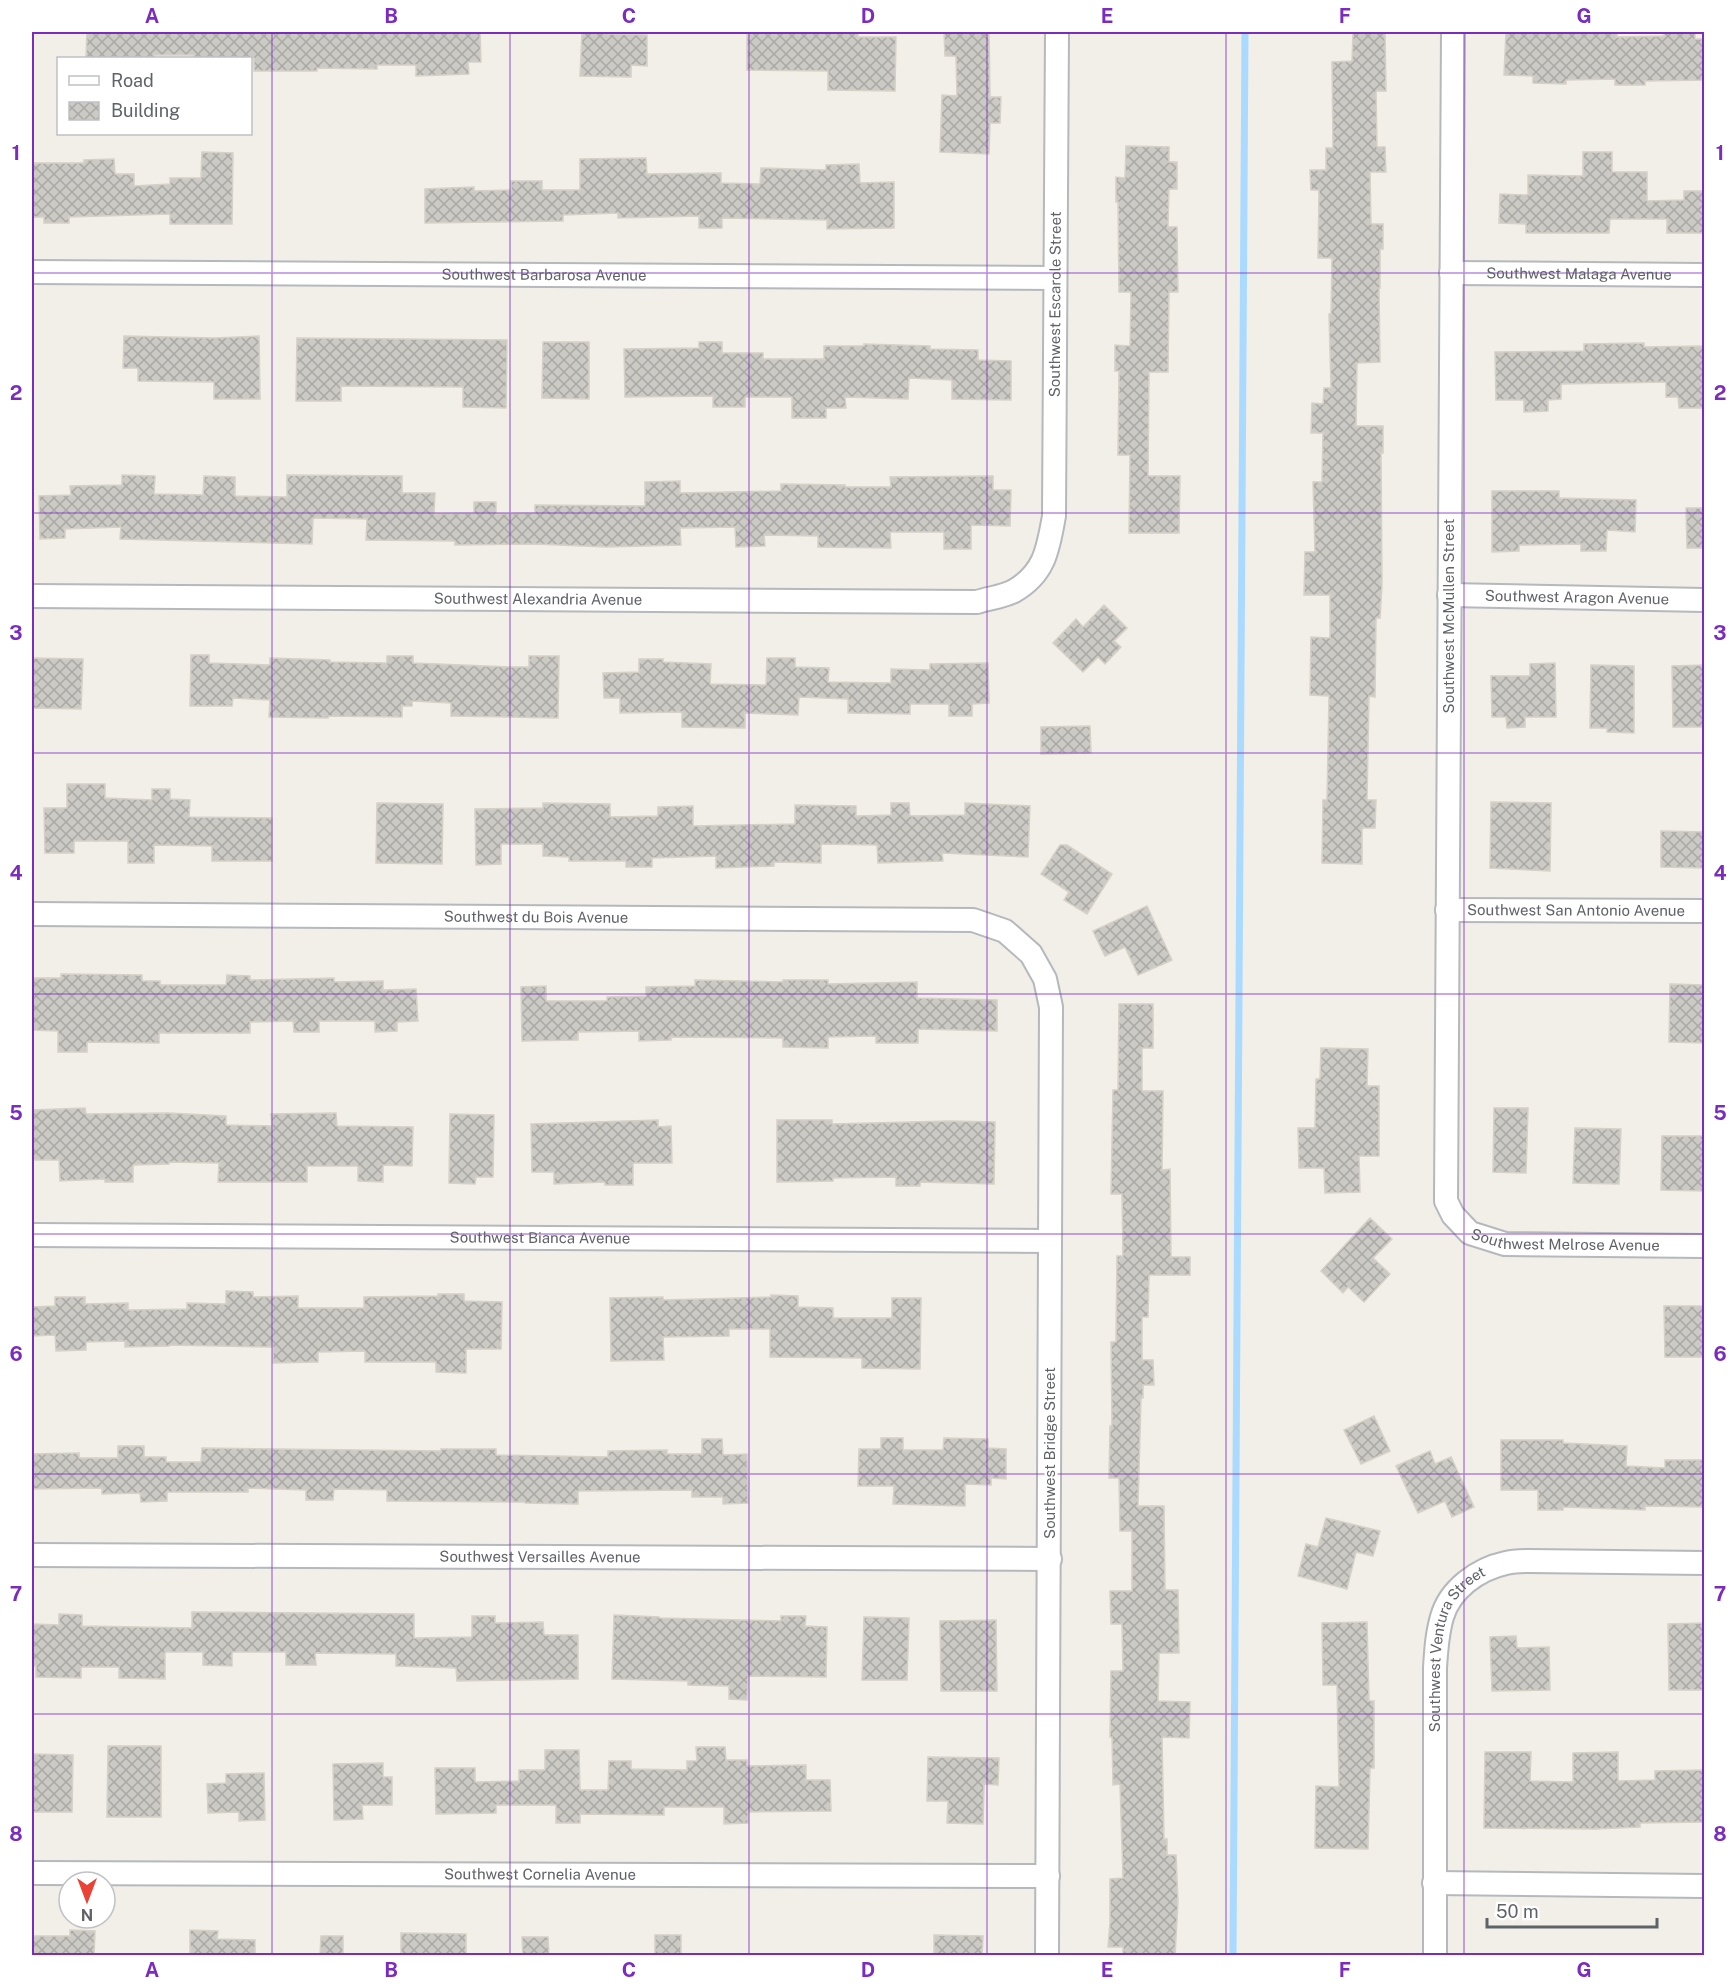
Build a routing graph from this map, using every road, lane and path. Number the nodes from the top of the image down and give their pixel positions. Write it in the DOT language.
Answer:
graph roads {
  1 [pos="1057,32"];
  2 [pos="1453,32"];
  3 [pos="32,272"];
  4 [pos="1451,273"];
  5 [pos="1704,275"];
  6 [pos="1054,278"];
  7 [pos="1037,573"];
  8 [pos="1449,595"];
  9 [pos="32,596"];
  10 [pos="1704,600"];
  11 [pos="1447,910"];
  12 [pos="1704,911"];
  13 [pos="32,914"];
  14 [pos="1031,954"];
  15 [pos="1446,1201"];
  16 [pos="32,1235"];
  17 [pos="1050,1240"];
  18 [pos="1704,1246"];
  19 [pos="32,1556"];
  20 [pos="1050,1559"];
  21 [pos="1704,1563"];
  22 [pos="32,1873"];
  23 [pos="1048,1876"];
  24 [pos="1434,1883"];
  25 [pos="1704,1886"];
  26 [pos="1047,1956"];
  27 [pos="1435,1956"];
  1 -- 6 [label="street, Southwest Escarole Street"];
  2 -- 4 [label="street, Southwest McMullen Street"];
  3 -- 6 [label="street, Southwest Barbarosa Avenue"];
  4 -- 5 [label="street, Southwest Malaga Avenue"];
  4 -- 8 [label="street, Southwest McMullen Street"];
  6 -- 7 [label="street, Southwest Escarole Street"];
  7 -- 9 [label="street, Southwest Alexandria Avenue"];
  8 -- 10 [label="street, Southwest Aragon Avenue"];
  8 -- 11 [label="street, Southwest McMullen Street"];
  11 -- 12 [label="street, Southwest San Antonio Avenue"];
  11 -- 15 [label="street, Southwest McMullen Street"];
  13 -- 14 [label="street, Southwest du Bois Avenue"];
  14 -- 17 [label="street, Southwest Bridge Street"];
  15 -- 18 [label="street, Southwest Melrose Avenue"];
  16 -- 17 [label="street, Southwest Bianca Avenue"];
  17 -- 20 [label="street, Southwest Bridge Street"];
  19 -- 20 [label="street, Southwest Versailles Avenue"];
  20 -- 23 [label="street, Southwest Bridge Street"];
  21 -- 24 [label="street, Southwest Ventura Street"];
  22 -- 23 [label="street, Southwest Cornelia Avenue"];
  23 -- 26 [label="street, Southwest Bridge Street"];
  24 -- 25 [label="street"];
  24 -- 27 [label="street, Southwest Ventura Street"];
}
